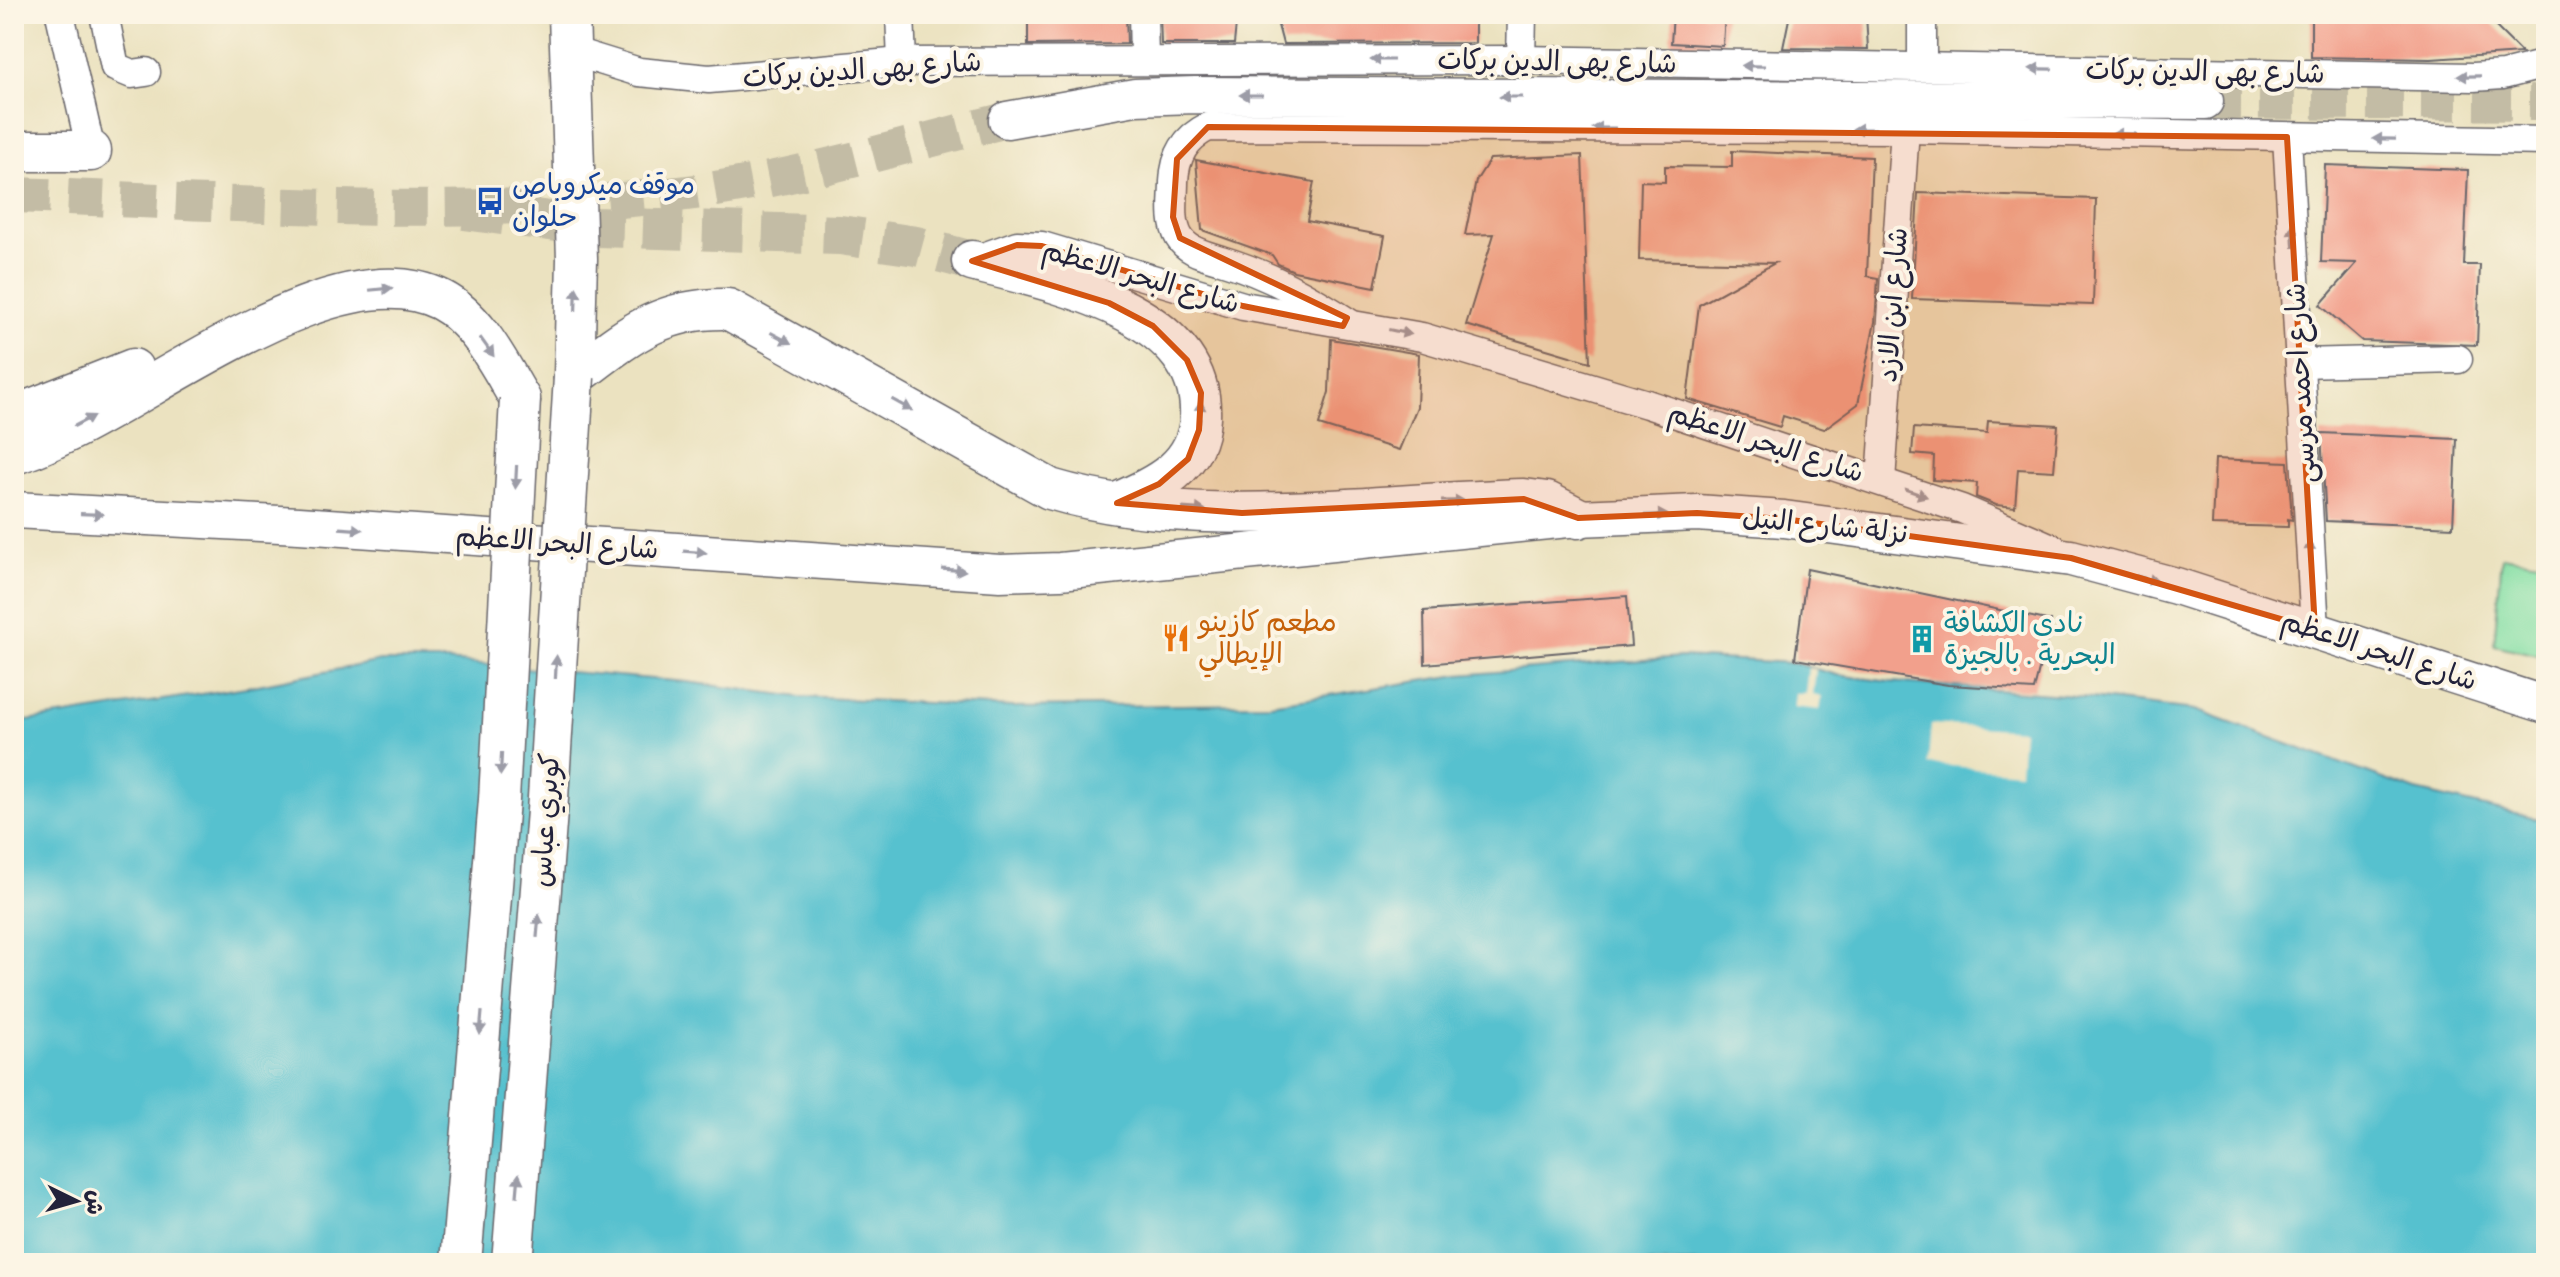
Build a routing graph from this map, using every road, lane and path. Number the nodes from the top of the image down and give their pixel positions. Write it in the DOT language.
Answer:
graph roads {
  1 [pos="60,14"];
  2 [pos="104,14"];
  3 [pos="900,14"];
  4 [pos="1143,14"];
  5 [pos="1522,14"];
  6 [pos="1922,14"];
  7 [pos="570,33"];
  8 [pos="1144,60"];
  9 [pos="1521,60"];
  10 [pos="902,62"];
  11 [pos="2546,64"];
  12 [pos="1922,67"];
  13 [pos="146,72"];
  14 [pos="1799,82"];
  15 [pos="2205,101"];
  16 [pos="1007,120"];
  17 [pos="1905,129"];
  18 [pos="2287,137"];
  19 [pos="2546,141"];
  20 [pos="14,151"];
  21 [pos="91,151"];
  22 [pos="972,261"];
  23 [pos="1349,323"];
  24 [pos="241,333"];
  25 [pos="2458,359"];
  26 [pos="2300,363"];
  27 [pos="574,377"];
  28 [pos="14,416"];
  29 [pos="14,454"];
  30 [pos="1881,481"];
  31 [pos="1117,503"];
  32 [pos="14,510"];
  33 [pos="1578,518"];
  34 [pos="2071,558"];
  35 [pos="2315,629"];
  36 [pos="2546,705"];
  37 [pos="461,1263"];
  38 [pos="512,1263"];
  1 -- 21 [label="street"];
  2 -- 13 [label="street"];
  3 -- 10 [label="street"];
  4 -- 8 [label="street"];
  5 -- 9 [label="street"];
  6 -- 12 [label="street"];
  7 -- 10 [label="street, شارع بهى الدين بركات"];
  27 -- 7 [label="highway, كوبري عباس, one-way"];
  9 -- 8 [label="street, شارع بهى الدين بركات, one-way"];
  8 -- 10 [label="street, شارع بهى الدين بركات"];
  14 -- 9 [label="street, شارع بهى الدين بركات, one-way"];
  11 -- 12 [label="street, شارع بهى الدين بركات, one-way"];
  12 -- 14 [label="street, شارع بهى الدين بركات"];
  14 -- 15 [label="main road, شارع بهى الدين بركات"];
  14 -- 16 [label="main road, شارع بهى الدين بركات, one-way"];
  18 -- 17 [label="street, one-way"];
  17 -- 23 [label="street, one-way"];
  17 -- 30 [label="street, شارع ابن الازد"];
  19 -- 18 [label="street, one-way"];
  26 -- 18 [label="street, شارع احمد مرسى, one-way"];
  20 -- 21 [label="highway"];
  22 -- 23 [label="street, شارع البحر الاعظم"];
  31 -- 22 [label="highway, one-way"];
  23 -- 30 [label="street, شارع البحر الاعظم, one-way"];
  24 -- 28 [label="highway"];
  29 -- 24 [label="highway, one-way"];
  24 -- 37 [label="highway, كوبري عباس, one-way, bridge"];
  25 -- 26 [label="street"];
  35 -- 26 [label="street, شارع احمد مرسى, one-way"];
  27 -- 31 [label="highway, one-way"];
  38 -- 27 [label="highway, كوبري عباس, one-way, bridge"];
  30 -- 34 [label="street, شارع البحر الاعظم, one-way"];
  31 -- 33 [label="highway, one-way"];
  32 -- 33 [label="main road, شارع البحر الاعظم, one-way"];
  33 -- 34 [label="main road, نزلة شارع النيل, one-way"];
  34 -- 35 [label="main road, شارع البحر الاعظم, one-way"];
  35 -- 36 [label="main road, شارع البحر الاعظم"];
}
